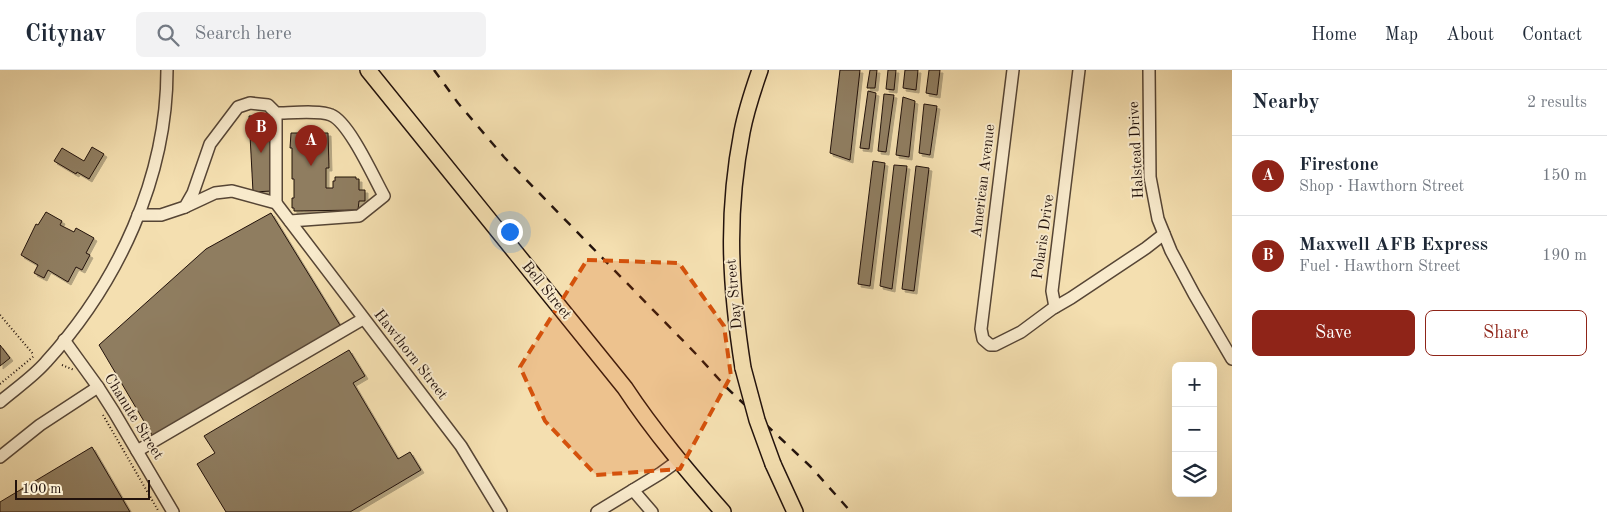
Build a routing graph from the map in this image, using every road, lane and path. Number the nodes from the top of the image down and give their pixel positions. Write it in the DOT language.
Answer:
graph roads {
  1 [pos="167,70"];
  2 [pos="368,70"];
  3 [pos="760,70"];
  4 [pos="1012,70"];
  5 [pos="1079,70"];
  6 [pos="1149,70"];
  7 [pos="276,113"];
  8 [pos="276,203"];
  9 [pos="185,206"];
  10 [pos="138,215"];
  11 [pos="290,221"];
  12 [pos="1164,234"];
  13 [pos="1055,307"];
  14 [pos="0,315"];
  15 [pos="363,319"];
  16 [pos="64,340"];
  17 [pos="34,355"];
  18 [pos="1232,359"];
  19 [pos="36,360"];
  20 [pos="62,365"];
  21 [pos="78,372"];
  22 [pos="0,384"];
  23 [pos="98,387"];
  24 [pos="0,402"];
  25 [pos="102,412"];
  26 [pos="137,450"];
  27 [pos="0,457"];
  28 [pos="679,460"];
  29 [pos="633,490"];
  30 [pos="159,512"];
  31 [pos="173,512"];
  32 [pos="501,512"];
  33 [pos="598,512"];
  34 [pos="652,512"];
  35 [pos="724,512"];
  36 [pos="795,512"];
  1 -- 10 [label="street"];
  2 -- 28 [label="main road, Bell Street"];
  3 -- 36 [label="main road, Day Street, bridge"];
  4 -- 13 [label="street, American Avenue"];
  5 -- 13 [label="street, Polaris Drive"];
  6 -- 12 [label="street, Halstead Drive"];
  7 -- 8 [label="street"];
  7 -- 9 [label="street"];
  7 -- 11 [label="street"];
  8 -- 9 [label="street"];
  8 -- 11 [label="street, Hawthorn Street"];
  9 -- 10 [label="street"];
  10 -- 16 [label="street"];
  11 -- 15 [label="street, Hawthorn Street"];
  12 -- 13 [label="street"];
  12 -- 18 [label="street, Halstead Drive"];
  14 -- 17 [label="path"];
  15 -- 26 [label="street"];
  15 -- 32 [label="street, Hawthorn Street"];
  16 -- 23 [label="street, Chanute Street"];
  16 -- 24 [label="street"];
  17 -- 19 [label="path"];
  17 -- 22 [label="path"];
  20 -- 21 [label="path"];
  23 -- 26 [label="street, Chanute Street"];
  23 -- 27 [label="street"];
  25 -- 30 [label="path"];
  26 -- 31 [label="street, Chanute Street"];
  28 -- 29 [label="street"];
  28 -- 35 [label="main road, Bell Street"];
  29 -- 33 [label="street"];
  29 -- 34 [label="street"];
}
